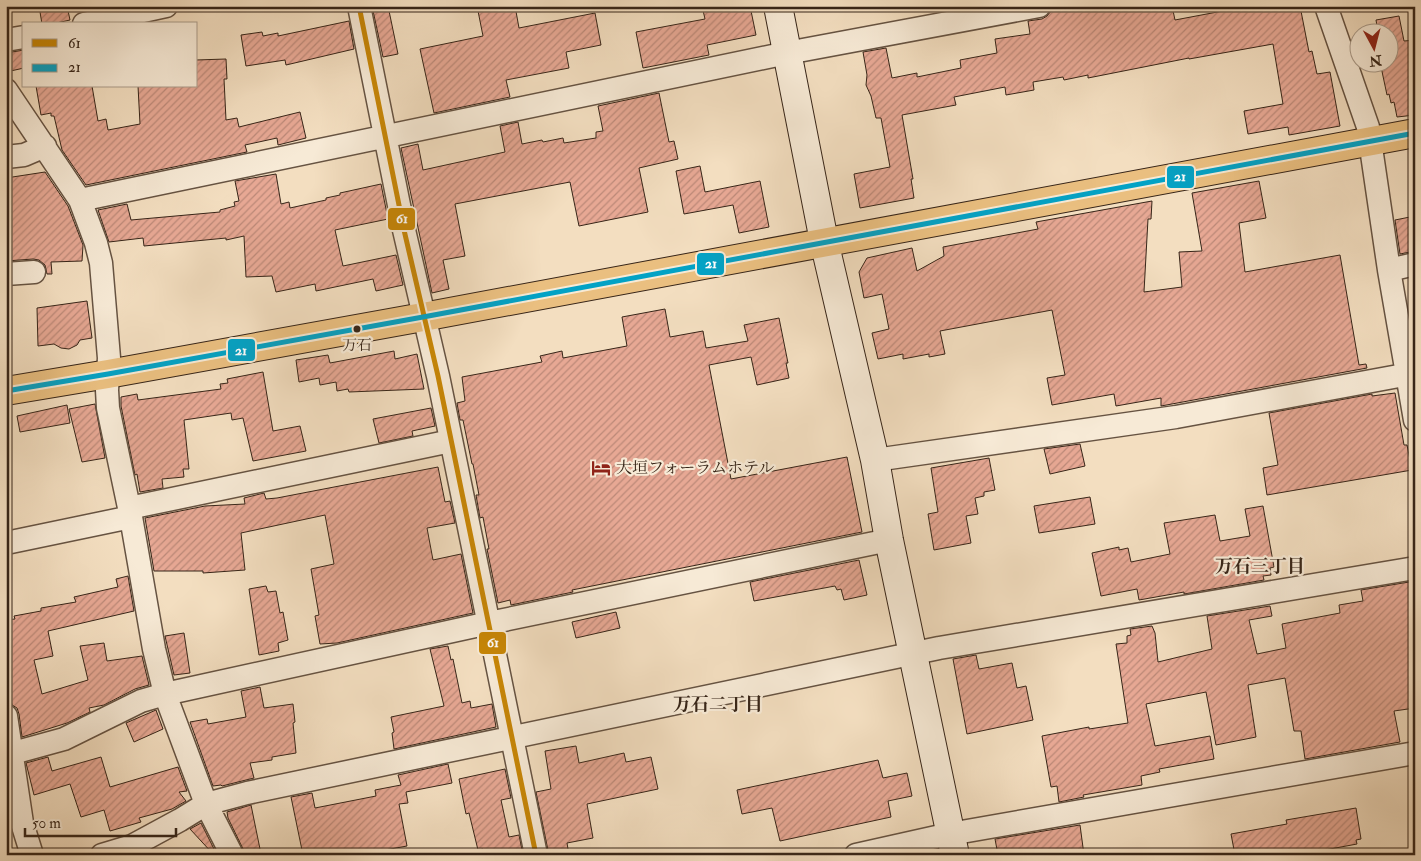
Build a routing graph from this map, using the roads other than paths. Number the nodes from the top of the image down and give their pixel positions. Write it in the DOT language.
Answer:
graph roads {
  1 [pos="166,6"];
  2 [pos="359,6"];
  3 [pos="778,6"];
  4 [pos="1039,6"];
  5 [pos="1326,6"];
  6 [pos="93,22"];
  7 [pos="22,37"];
  8 [pos="6,40"];
  9 [pos="787,53"];
  10 [pos="6,90"];
  11 [pos="1415,133"];
  12 [pos="385,136"];
  13 [pos="1371,141"];
  14 [pos="45,146"];
  15 [pos="6,158"];
  16 [pos="80,200"];
  17 [pos="824,242"];
  18 [pos="1415,264"];
  19 [pos="1389,270"];
  20 [pos="34,272"];
  21 [pos="6,274"];
  22 [pos="423,317"];
  23 [pos="108,374"];
  24 [pos="1411,374"];
  25 [pos="6,391"];
  26 [pos="1415,420"];
  27 [pos="451,441"];
  28 [pos="874,460"];
  29 [pos="130,513"];
  30 [pos="889,540"];
  31 [pos="6,543"];
  32 [pos="1415,568"];
  33 [pos="489,623"];
  34 [pos="913,654"];
  35 [pos="165,694"];
  36 [pos="6,716"];
  37 [pos="512,739"];
  38 [pos="13,753"];
  39 [pos="1415,753"];
  40 [pos="206,804"];
  41 [pos="953,845"];
  42 [pos="32,855"];
  43 [pos="102,855"];
  44 [pos="232,855"];
  45 [pos="536,855"];
  46 [pos="856,855"];
  1 -- 6 [label="street"];
  2 -- 12 [label="street"];
  3 -- 9 [label="street"];
  4 -- 9 [label="street"];
  5 -- 13 [label="street"];
  7 -- 8 [label="street"];
  9 -- 12 [label="street"];
  9 -- 17 [label="street"];
  10 -- 14 [label="street"];
  11 -- 13 [label="main road"];
  12 -- 16 [label="street"];
  12 -- 22 [label="street"];
  13 -- 17 [label="main road"];
  13 -- 19 [label="street"];
  14 -- 15 [label="street"];
  14 -- 16 [label="street"];
  16 -- 23 [label="street"];
  17 -- 22 [label="main road"];
  17 -- 28 [label="street"];
  18 -- 19 [label="street"];
  19 -- 24 [label="street"];
  20 -- 21 [label="street"];
  22 -- 23 [label="main road"];
  22 -- 27 [label="street"];
  23 -- 25 [label="main road"];
  23 -- 29 [label="street"];
  24 -- 26 [label="street"];
  24 -- 28 [label="street"];
  27 -- 29 [label="street"];
  27 -- 33 [label="street"];
  28 -- 30 [label="street"];
  29 -- 31 [label="street"];
  29 -- 35 [label="street"];
  30 -- 33 [label="street"];
  30 -- 34 [label="street"];
  32 -- 34 [label="street"];
  33 -- 35 [label="street"];
  33 -- 37 [label="street"];
  34 -- 37 [label="street"];
  34 -- 41 [label="street"];
  35 -- 38 [label="street"];
  35 -- 40 [label="street"];
  36 -- 38 [label="street"];
  37 -- 40 [label="street"];
  37 -- 45 [label="street"];
  38 -- 42 [label="street"];
  39 -- 41 [label="street"];
  40 -- 43 [label="street"];
  40 -- 44 [label="street"];
  41 -- 46 [label="street"];
}
